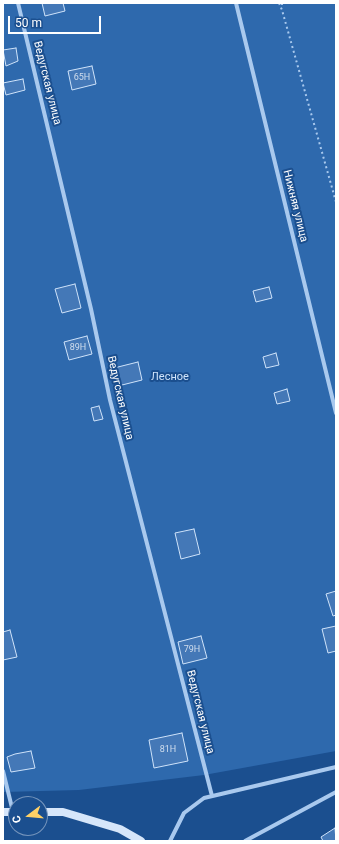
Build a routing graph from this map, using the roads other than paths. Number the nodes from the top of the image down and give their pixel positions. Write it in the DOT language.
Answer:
graph roads {
  1 [pos="18,3"];
  2 [pos="236,3"];
  3 [pos="336,413"];
  4 [pos="336,767"];
  5 [pos="3,771"];
  6 [pos="336,794"];
  7 [pos="10,796"];
  8 [pos="212,796"];
  9 [pos="48,812"];
  10 [pos="141,841"];
  11 [pos="170,841"];
  12 [pos="245,841"];
  1 -- 8 [label="street, Ведугская улица"];
  2 -- 3 [label="street, Нижняя улица"];
  4 -- 8 [label="street"];
  5 -- 7 [label="street"];
  6 -- 12 [label="street"];
  8 -- 11 [label="street"];
  9 -- 10 [label="main road"];
}
